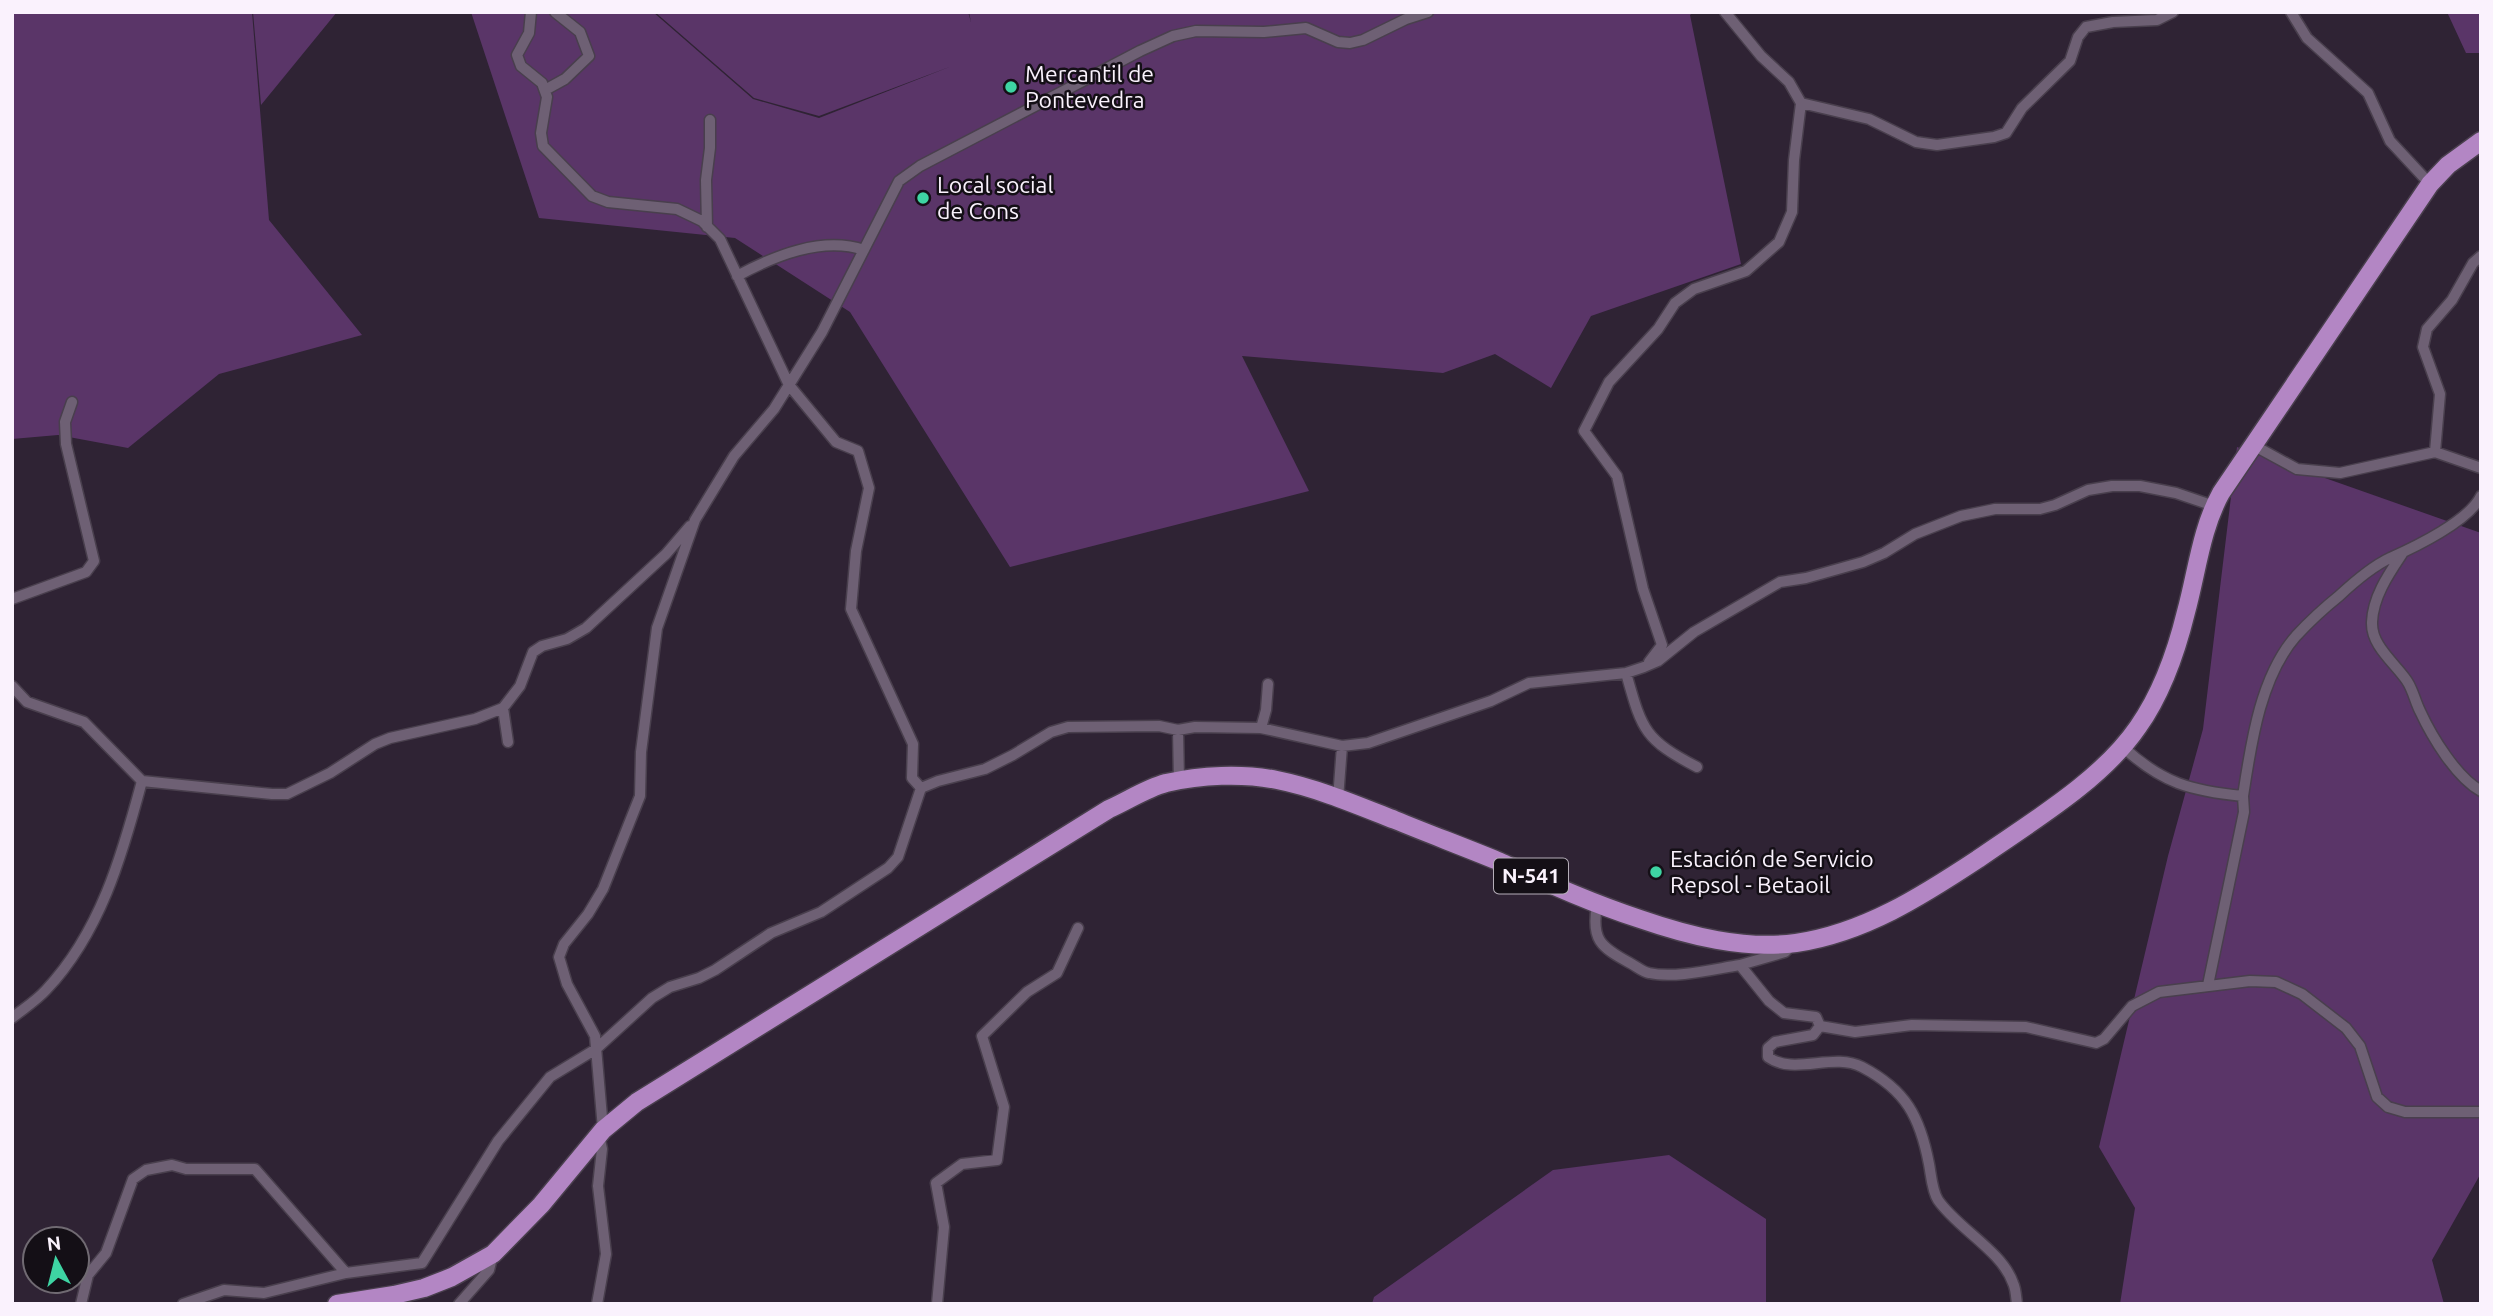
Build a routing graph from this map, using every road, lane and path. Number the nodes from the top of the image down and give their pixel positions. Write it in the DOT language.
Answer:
graph roads {
  1 [pos="531,12"];
  2 [pos="555,12"];
  3 [pos="1428,12"];
  4 [pos="1725,12"];
  5 [pos="2291,12"];
  6 [pos="2167,13"];
  7 [pos="545,90"];
  8 [pos="1801,103"];
  9 [pos="710,120"];
  10 [pos="2481,141"];
  11 [pos="2430,184"];
  12 [pos="708,227"];
  13 [pos="864,250"];
  14 [pos="2481,257"];
  15 [pos="737,276"];
  16 [pos="789,385"];
  17 [pos="72,402"];
  18 [pos="2253,445"];
  19 [pos="2435,452"];
  20 [pos="2481,468"];
  21 [pos="2481,496"];
  22 [pos="2214,506"];
  23 [pos="695,520"];
  24 [pos="2402,554"];
  25 [pos="12,599"];
  26 [pos="1644,667"];
  27 [pos="1626,673"];
  28 [pos="1268,684"];
  29 [pos="12,686"];
  30 [pos="503,708"];
  31 [pos="1261,728"];
  32 [pos="1178,730"];
  33 [pos="508,742"];
  34 [pos="1342,746"];
  35 [pos="2123,747"];
  36 [pos="1696,767"];
  37 [pos="142,781"];
  38 [pos="1179,781"];
  39 [pos="921,788"];
  40 [pos="2481,792"];
  41 [pos="2243,796"];
  42 [pos="1338,799"];
  43 [pos="1597,905"];
  44 [pos="1078,928"];
  45 [pos="1796,943"];
  46 [pos="1740,965"];
  47 [pos="2208,985"];
  48 [pos="12,1018"];
  49 [pos="1820,1026"];
  50 [pos="596,1049"];
  51 [pos="2481,1112"];
  52 [pos="601,1132"];
  53 [pos="493,1254"];
  54 [pos="346,1273"];
  55 [pos="81,1304"];
  56 [pos="183,1304"];
  57 [pos="337,1304"];
  58 [pos="459,1304"];
  59 [pos="597,1304"];
  60 [pos="937,1304"];
  61 [pos="2017,1304"];
  1 -- 7 [label="street"];
  2 -- 7 [label="street"];
  3 -- 13 [label="street"];
  4 -- 8 [label="street"];
  5 -- 11 [label="street"];
  6 -- 8 [label="street"];
  7 -- 12 [label="street"];
  8 -- 26 [label="street"];
  9 -- 12 [label="street"];
  10 -- 11 [label="highway, N-541"];
  11 -- 18 [label="highway, N-541"];
  12 -- 15 [label="street"];
  13 -- 15 [label="street"];
  13 -- 16 [label="street"];
  14 -- 19 [label="street"];
  15 -- 16 [label="street"];
  16 -- 23 [label="street"];
  16 -- 39 [label="street"];
  17 -- 25 [label="street"];
  18 -- 19 [label="street"];
  18 -- 22 [label="highway, N-541"];
  19 -- 20 [label="street"];
  21 -- 24 [label="street"];
  22 -- 26 [label="street"];
  22 -- 35 [label="highway, N-541"];
  23 -- 30 [label="street"];
  23 -- 50 [label="street"];
  24 -- 40 [label="street"];
  24 -- 41 [label="street"];
  26 -- 27 [label="street"];
  27 -- 34 [label="street"];
  27 -- 36 [label="street"];
  28 -- 31 [label="street"];
  29 -- 37 [label="street"];
  30 -- 33 [label="street"];
  30 -- 37 [label="street"];
  31 -- 32 [label="street"];
  31 -- 34 [label="street"];
  32 -- 38 [label="street"];
  32 -- 39 [label="street"];
  34 -- 42 [label="street"];
  35 -- 41 [label="street"];
  35 -- 45 [label="highway, N-541"];
  37 -- 48 [label="street"];
  38 -- 42 [label="highway, N-541"];
  38 -- 52 [label="highway, N-541"];
  39 -- 50 [label="street"];
  41 -- 47 [label="street"];
  42 -- 43 [label="highway, N-541"];
  43 -- 45 [label="highway, N-541"];
  43 -- 46 [label="street"];
  44 -- 60 [label="street"];
  45 -- 46 [label="street"];
  46 -- 49 [label="street"];
  47 -- 49 [label="street"];
  47 -- 51 [label="street"];
  49 -- 61 [label="street"];
  50 -- 52 [label="street"];
  50 -- 54 [label="street"];
  52 -- 53 [label="highway, N-541"];
  52 -- 59 [label="street"];
  53 -- 57 [label="highway, N-541"];
  53 -- 58 [label="street"];
  54 -- 55 [label="street"];
  54 -- 56 [label="street"];
}
